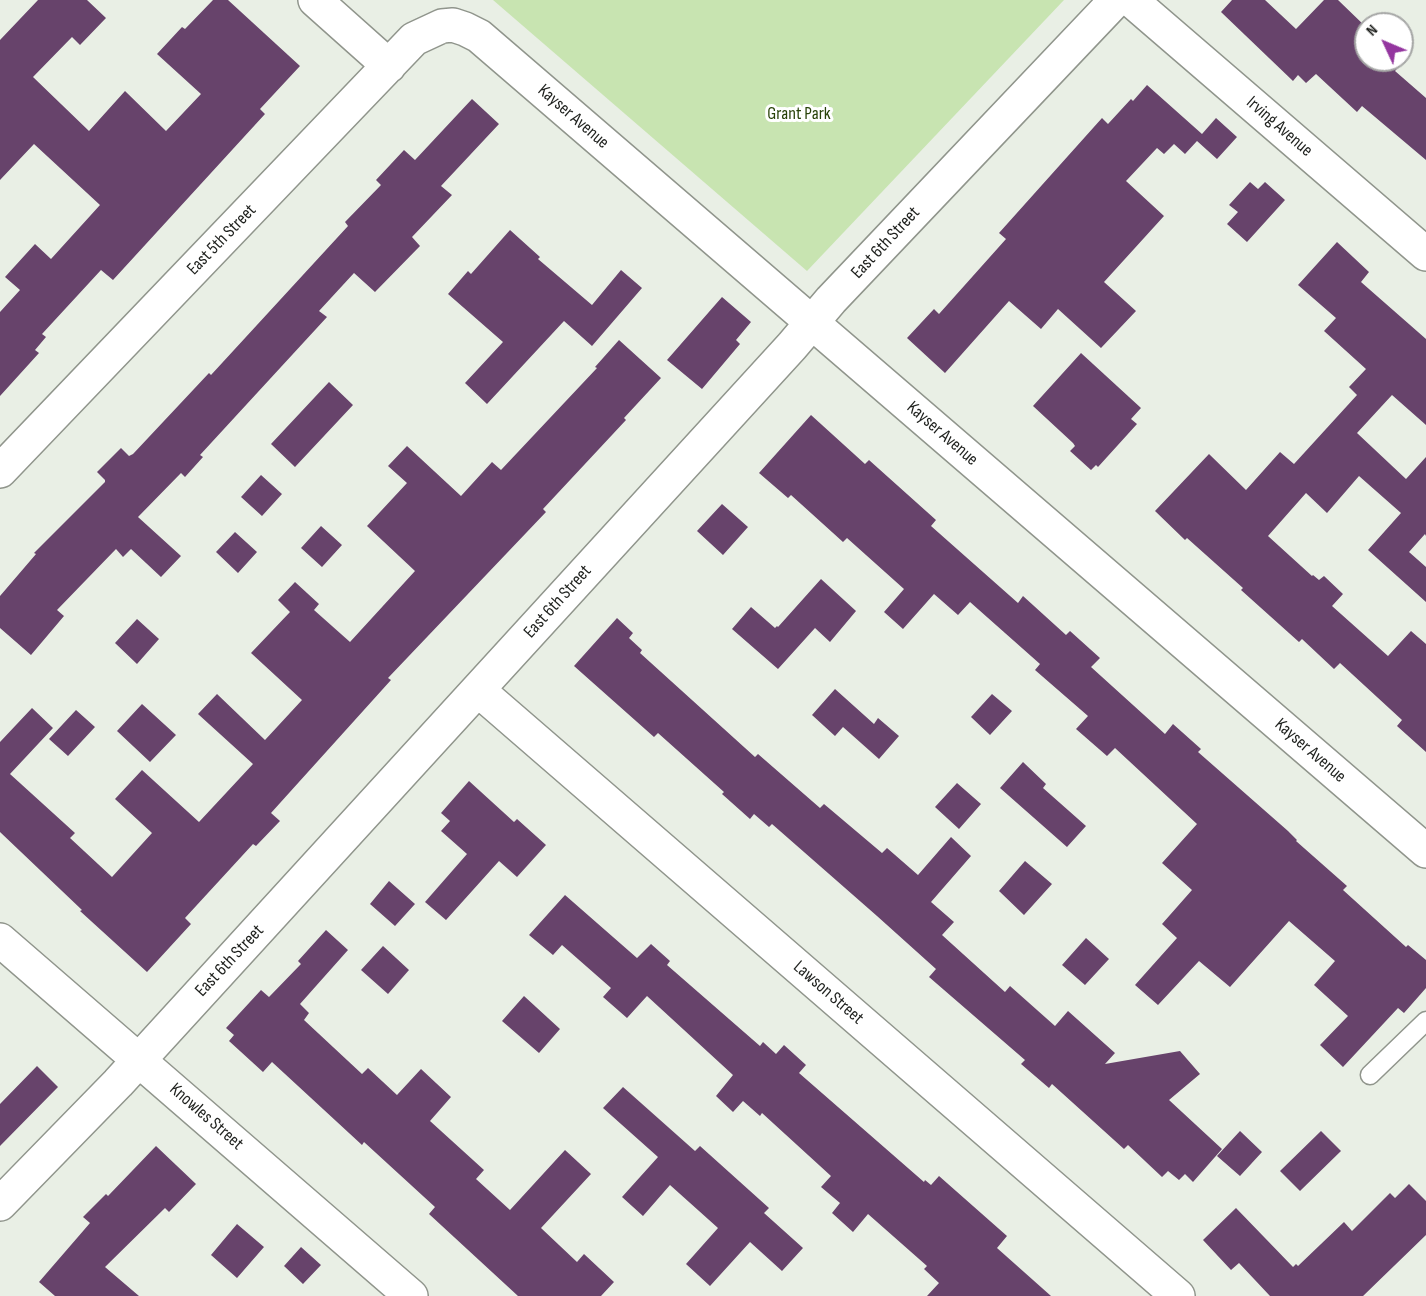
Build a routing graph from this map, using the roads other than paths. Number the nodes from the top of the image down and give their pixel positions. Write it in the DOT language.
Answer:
graph roads {
  1 [pos="315,0"];
  2 [pos="1116,0"];
  3 [pos="1131,0"];
  4 [pos="453,25"];
  5 [pos="389,66"];
  6 [pos="1426,254"];
  7 [pos="813,323"];
  8 [pos="0,471"];
  9 [pos="478,690"];
  10 [pos="1426,851"];
  11 [pos="0,940"];
  12 [pos="1426,1021"];
  13 [pos="140,1060"];
  14 [pos="1370,1075"];
  15 [pos="0,1204"];
  16 [pos="411,1296"];
  17 [pos="1178,1296"];
  1 -- 5 [label="street"];
  2 -- 7 [label="street, East 6th Street"];
  3 -- 6 [label="street, Irving Avenue"];
  4 -- 5 [label="street, East 5th Street"];
  4 -- 7 [label="street, Kayser Avenue"];
  5 -- 8 [label="street, East 5th Street"];
  7 -- 9 [label="street, East 6th Street"];
  7 -- 10 [label="street, Kayser Avenue"];
  9 -- 13 [label="street, East 6th Street"];
  9 -- 17 [label="street, Lawson Street"];
  11 -- 13 [label="street, Knowles Street"];
  12 -- 14 [label="lane"];
  13 -- 15 [label="street, East 6th Street"];
  13 -- 16 [label="street, Knowles Street"];
}
